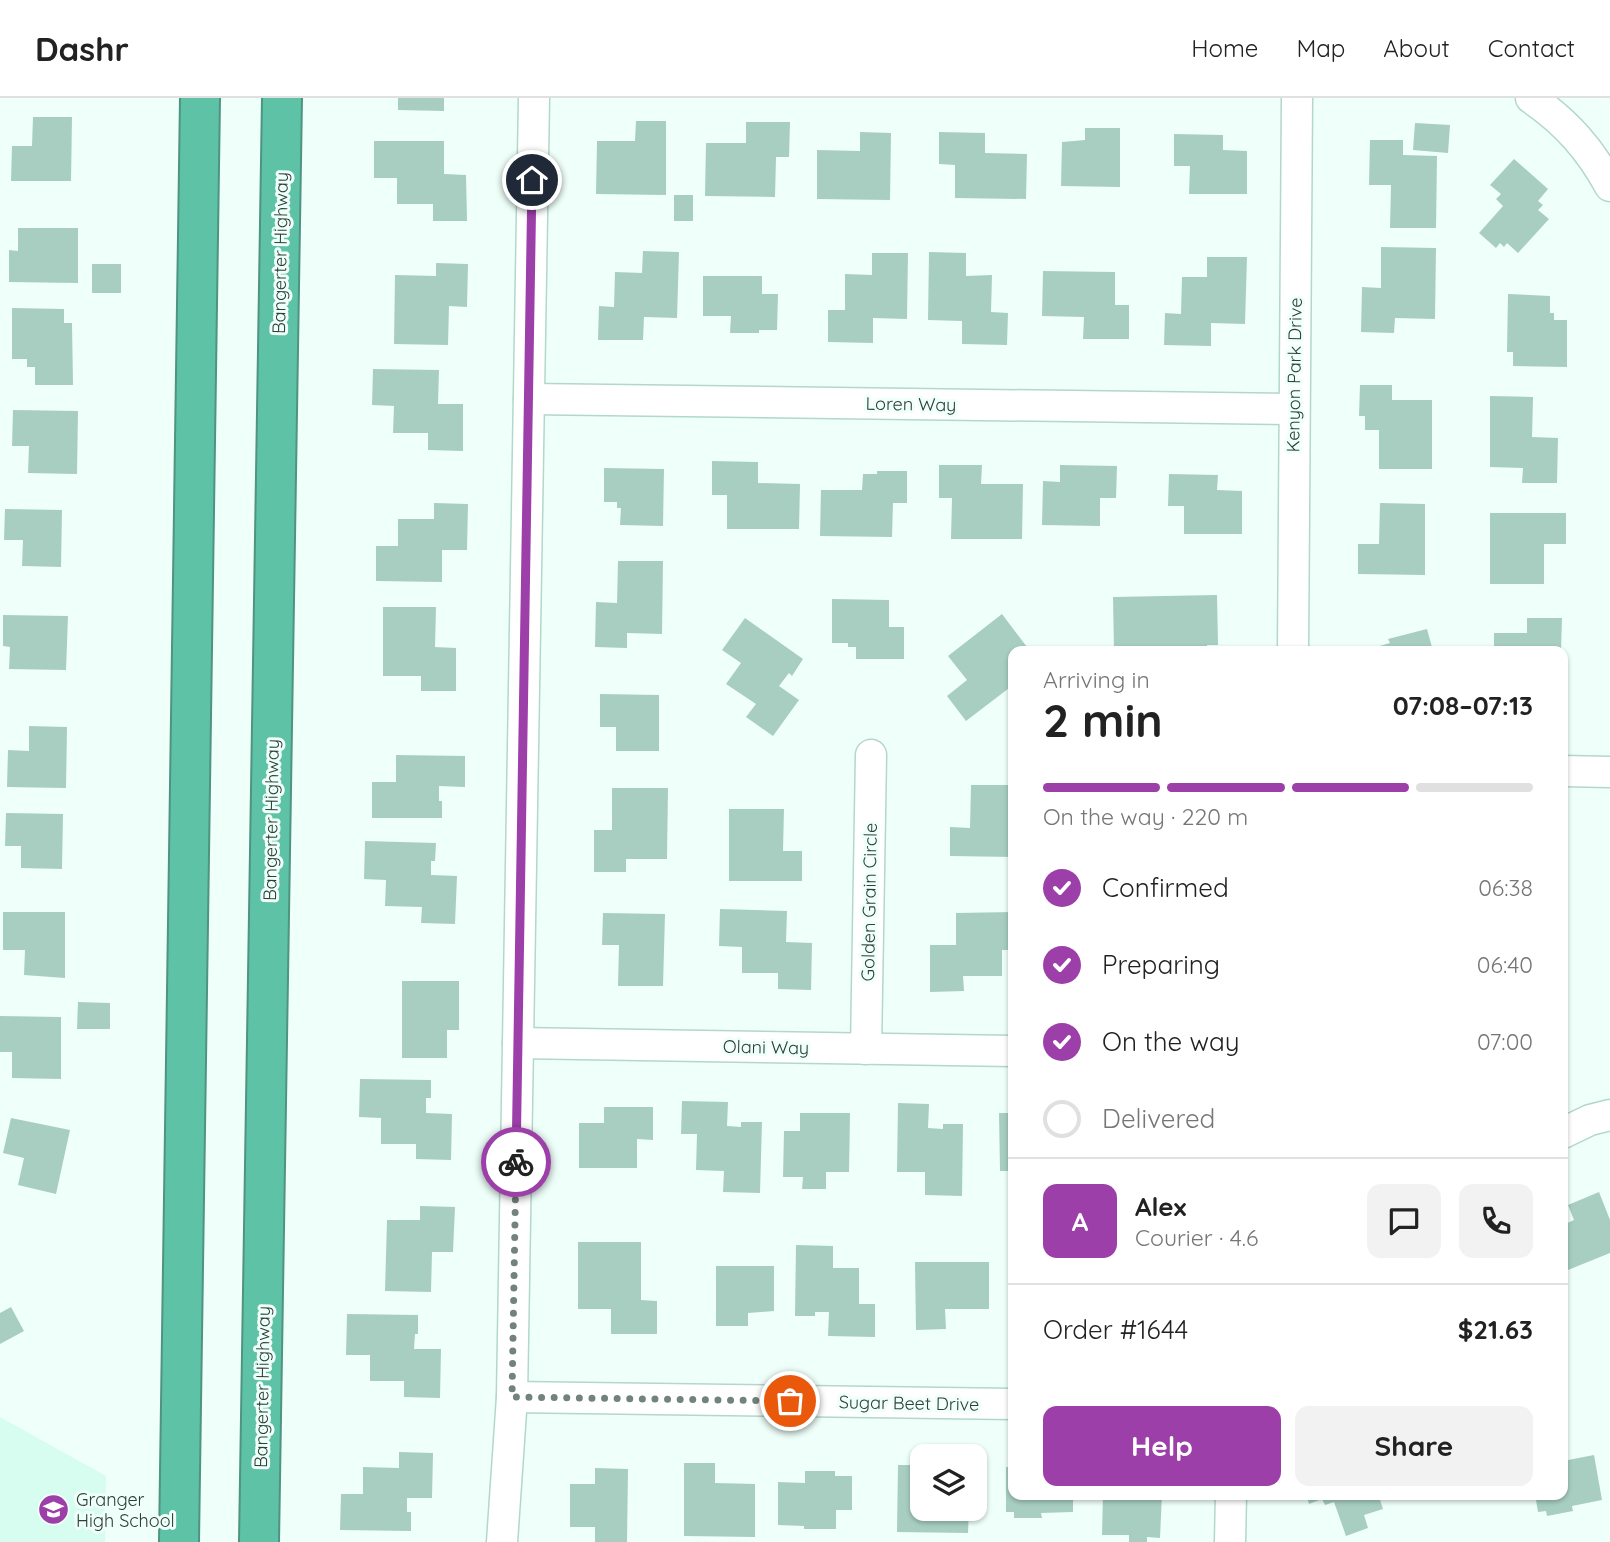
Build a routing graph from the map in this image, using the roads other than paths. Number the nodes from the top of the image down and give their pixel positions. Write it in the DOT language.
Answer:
graph roads {
  1 [pos="200,98"];
  2 [pos="282,98"];
  3 [pos="534,98"];
  4 [pos="1297,98"];
  5 [pos="1531,98"];
  6 [pos="1606,171"];
  7 [pos="529,399"];
  8 [pos="1294,409"];
  9 [pos="1293,646"];
  10 [pos="872,755"];
  11 [pos="1568,771"];
  12 [pos="1610,772"];
  13 [pos="518,1043"];
  14 [pos="866,1049"];
  15 [pos="1008,1051"];
  16 [pos="1610,1115"];
  17 [pos="1568,1131"];
  18 [pos="512,1397"];
  19 [pos="1008,1404"];
  20 [pos="1231,1500"];
  21 [pos="179,1542"];
  22 [pos="259,1542"];
  23 [pos="502,1542"];
  24 [pos="1230,1542"];
  1 -- 21 [label="highway"];
  2 -- 22 [label="highway, Bangerter Highway"];
  3 -- 7 [label="street"];
  4 -- 8 [label="street, Kenyon Park Drive"];
  5 -- 6 [label="street"];
  7 -- 8 [label="street, Loren Way"];
  7 -- 13 [label="street"];
  8 -- 9 [label="street, Kenyon Park Drive"];
  10 -- 14 [label="street, Golden Grain Circle"];
  11 -- 12 [label="street"];
  13 -- 14 [label="street, Olani Way"];
  13 -- 18 [label="street"];
  14 -- 15 [label="street, Olani Way"];
  16 -- 17 [label="street"];
  18 -- 19 [label="street, Sugar Beet Drive"];
  18 -- 23 [label="street"];
  20 -- 24 [label="street"];
}
